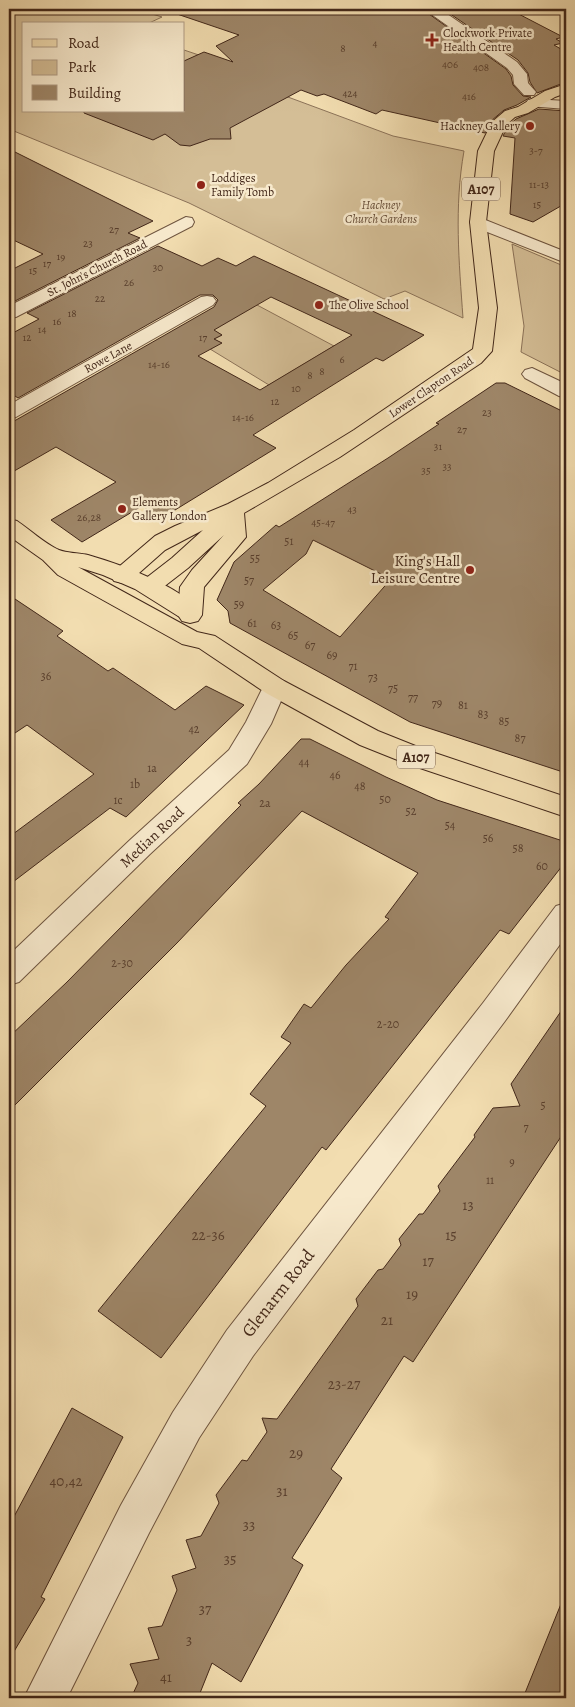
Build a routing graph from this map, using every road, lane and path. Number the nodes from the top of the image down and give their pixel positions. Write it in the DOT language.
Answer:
graph roads {
  1 [pos="439,16"];
  2 [pos="566,79"];
  3 [pos="566,88"];
  4 [pos="531,98"];
  5 [pos="566,105"];
  6 [pos="186,222"];
  7 [pos="478,222"];
  8 [pos="566,258"];
  9 [pos="207,302"];
  10 [pos="9,313"];
  11 [pos="532,374"];
  12 [pos="566,392"];
  13 [pos="9,413"];
  14 [pos="239,510"];
  15 [pos="9,526"];
  16 [pos="52,555"];
  17 [pos="122,576"];
  18 [pos="149,587"];
  19 [pos="105,592"];
  20 [pos="128,602"];
  21 [pos="188,613"];
  22 [pos="207,642"];
  23 [pos="275,686"];
  24 [pos="566,807"];
  25 [pos="565,920"];
  26 [pos="9,973"];
  27 [pos="45,1698"];
  1 -- 4 [label="street"];
  2 -- 4 [label="main road, A107"];
  3 -- 4 [label="main road, A107"];
  4 -- 5 [label="street"];
  4 -- 7 [label="main road, Lower Clapton Road / A107"];
  6 -- 10 [label="street, St. John's Church Road"];
  7 -- 8 [label="street"];
  7 -- 14 [label="main road, Lower Clapton Road / A107"];
  9 -- 13 [label="street, Rowe Lane"];
  11 -- 12 [label="street"];
  14 -- 17 [label="main road, Lower Clapton Road / A107"];
  14 -- 18 [label="main road, Lower Clapton Road / A107"];
  14 -- 21 [label="main road"];
  15 -- 16 [label="main road"];
  16 -- 17 [label="main road"];
  16 -- 19 [label="main road"];
  17 -- 18 [label="main road, A107"];
  17 -- 19 [label="main road, Lower Clapton Road / A107"];
  18 -- 20 [label="main road, Lower Clapton Road / A107"];
  18 -- 21 [label="main road, A107"];
  19 -- 20 [label="main road, A107"];
  20 -- 22 [label="main road, A107"];
  21 -- 22 [label="main road, A107"];
  22 -- 23 [label="main road, A107"];
  23 -- 24 [label="main road, A107"];
  23 -- 26 [label="street, Median Road"];
  25 -- 27 [label="street, Glenarm Road"];
}
